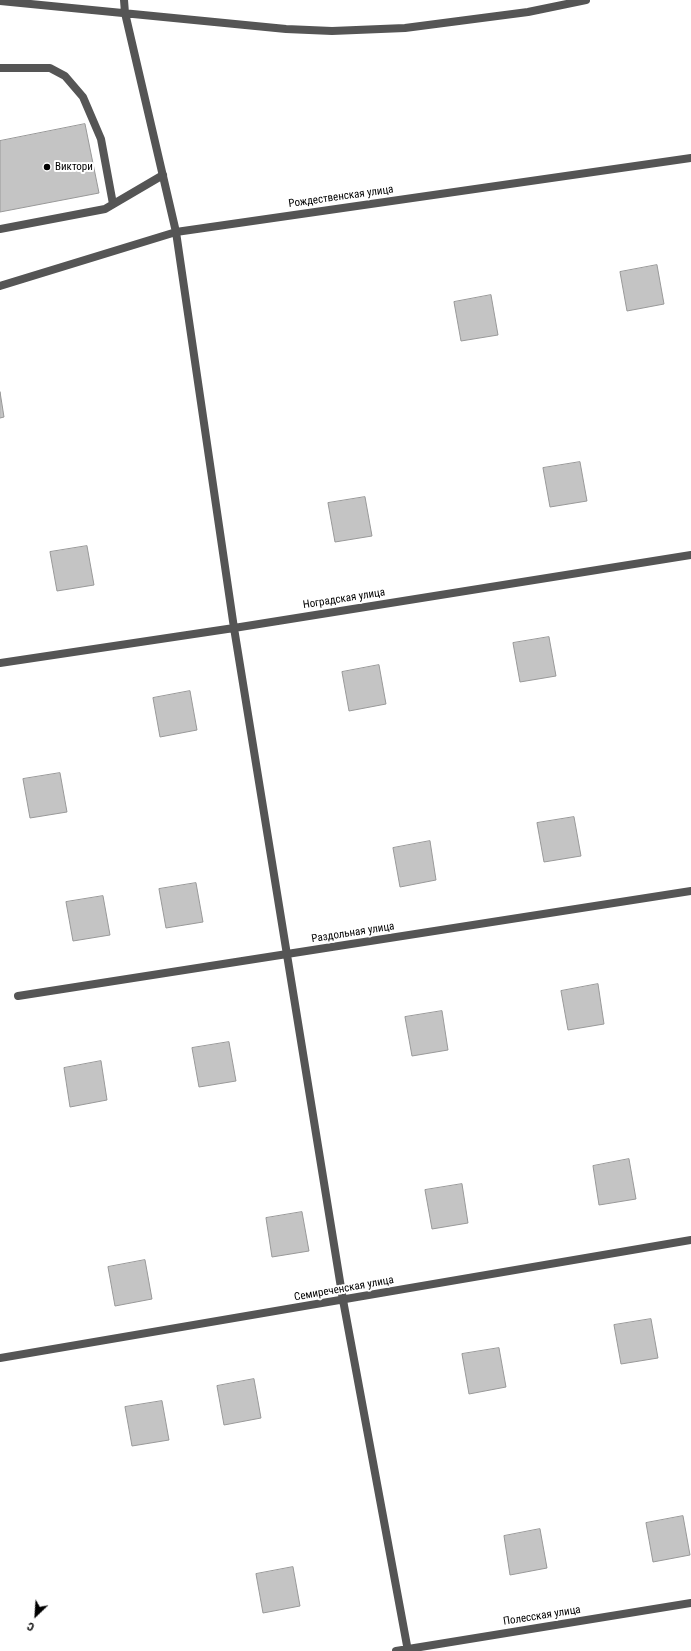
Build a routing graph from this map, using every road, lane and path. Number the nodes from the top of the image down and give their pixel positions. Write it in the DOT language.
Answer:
graph roads {
  1 [pos="124,0"];
  2 [pos="586,0"];
  3 [pos="0,1"];
  4 [pos="125,13"];
  5 [pos="0,68"];
  6 [pos="691,158"];
  7 [pos="163,175"];
  8 [pos="113,204"];
  9 [pos="0,229"];
  10 [pos="176,232"];
  11 [pos="0,286"];
  12 [pos="691,555"];
  13 [pos="234,628"];
  14 [pos="0,663"];
  15 [pos="691,891"];
  16 [pos="286,954"];
  17 [pos="18,996"];
  18 [pos="691,1240"];
  19 [pos="343,1300"];
  20 [pos="0,1358"];
  21 [pos="691,1603"];
  22 [pos="408,1650"];
  23 [pos="396,1651"];
  1 -- 4 [label="street"];
  2 -- 4 [label="street"];
  3 -- 4 [label="street"];
  4 -- 7 [label="street"];
  5 -- 8 [label="street"];
  6 -- 10 [label="street, Рождественская улица"];
  7 -- 8 [label="street"];
  7 -- 10 [label="street"];
  8 -- 9 [label="street"];
  10 -- 11 [label="street, Рождественская улица"];
  10 -- 13 [label="street"];
  12 -- 13 [label="street, Ноградская улица"];
  13 -- 14 [label="street, Ноградская улица"];
  13 -- 16 [label="street"];
  15 -- 16 [label="street, Раздольная улица"];
  16 -- 17 [label="street, Раздольная улица"];
  16 -- 19 [label="street"];
  18 -- 19 [label="street, Семиреченская улица"];
  19 -- 20 [label="street, Семиреченская улица"];
  19 -- 22 [label="street"];
  21 -- 22 [label="street, Полесская улица"];
  22 -- 23 [label="street, Полесская улица"];
}
